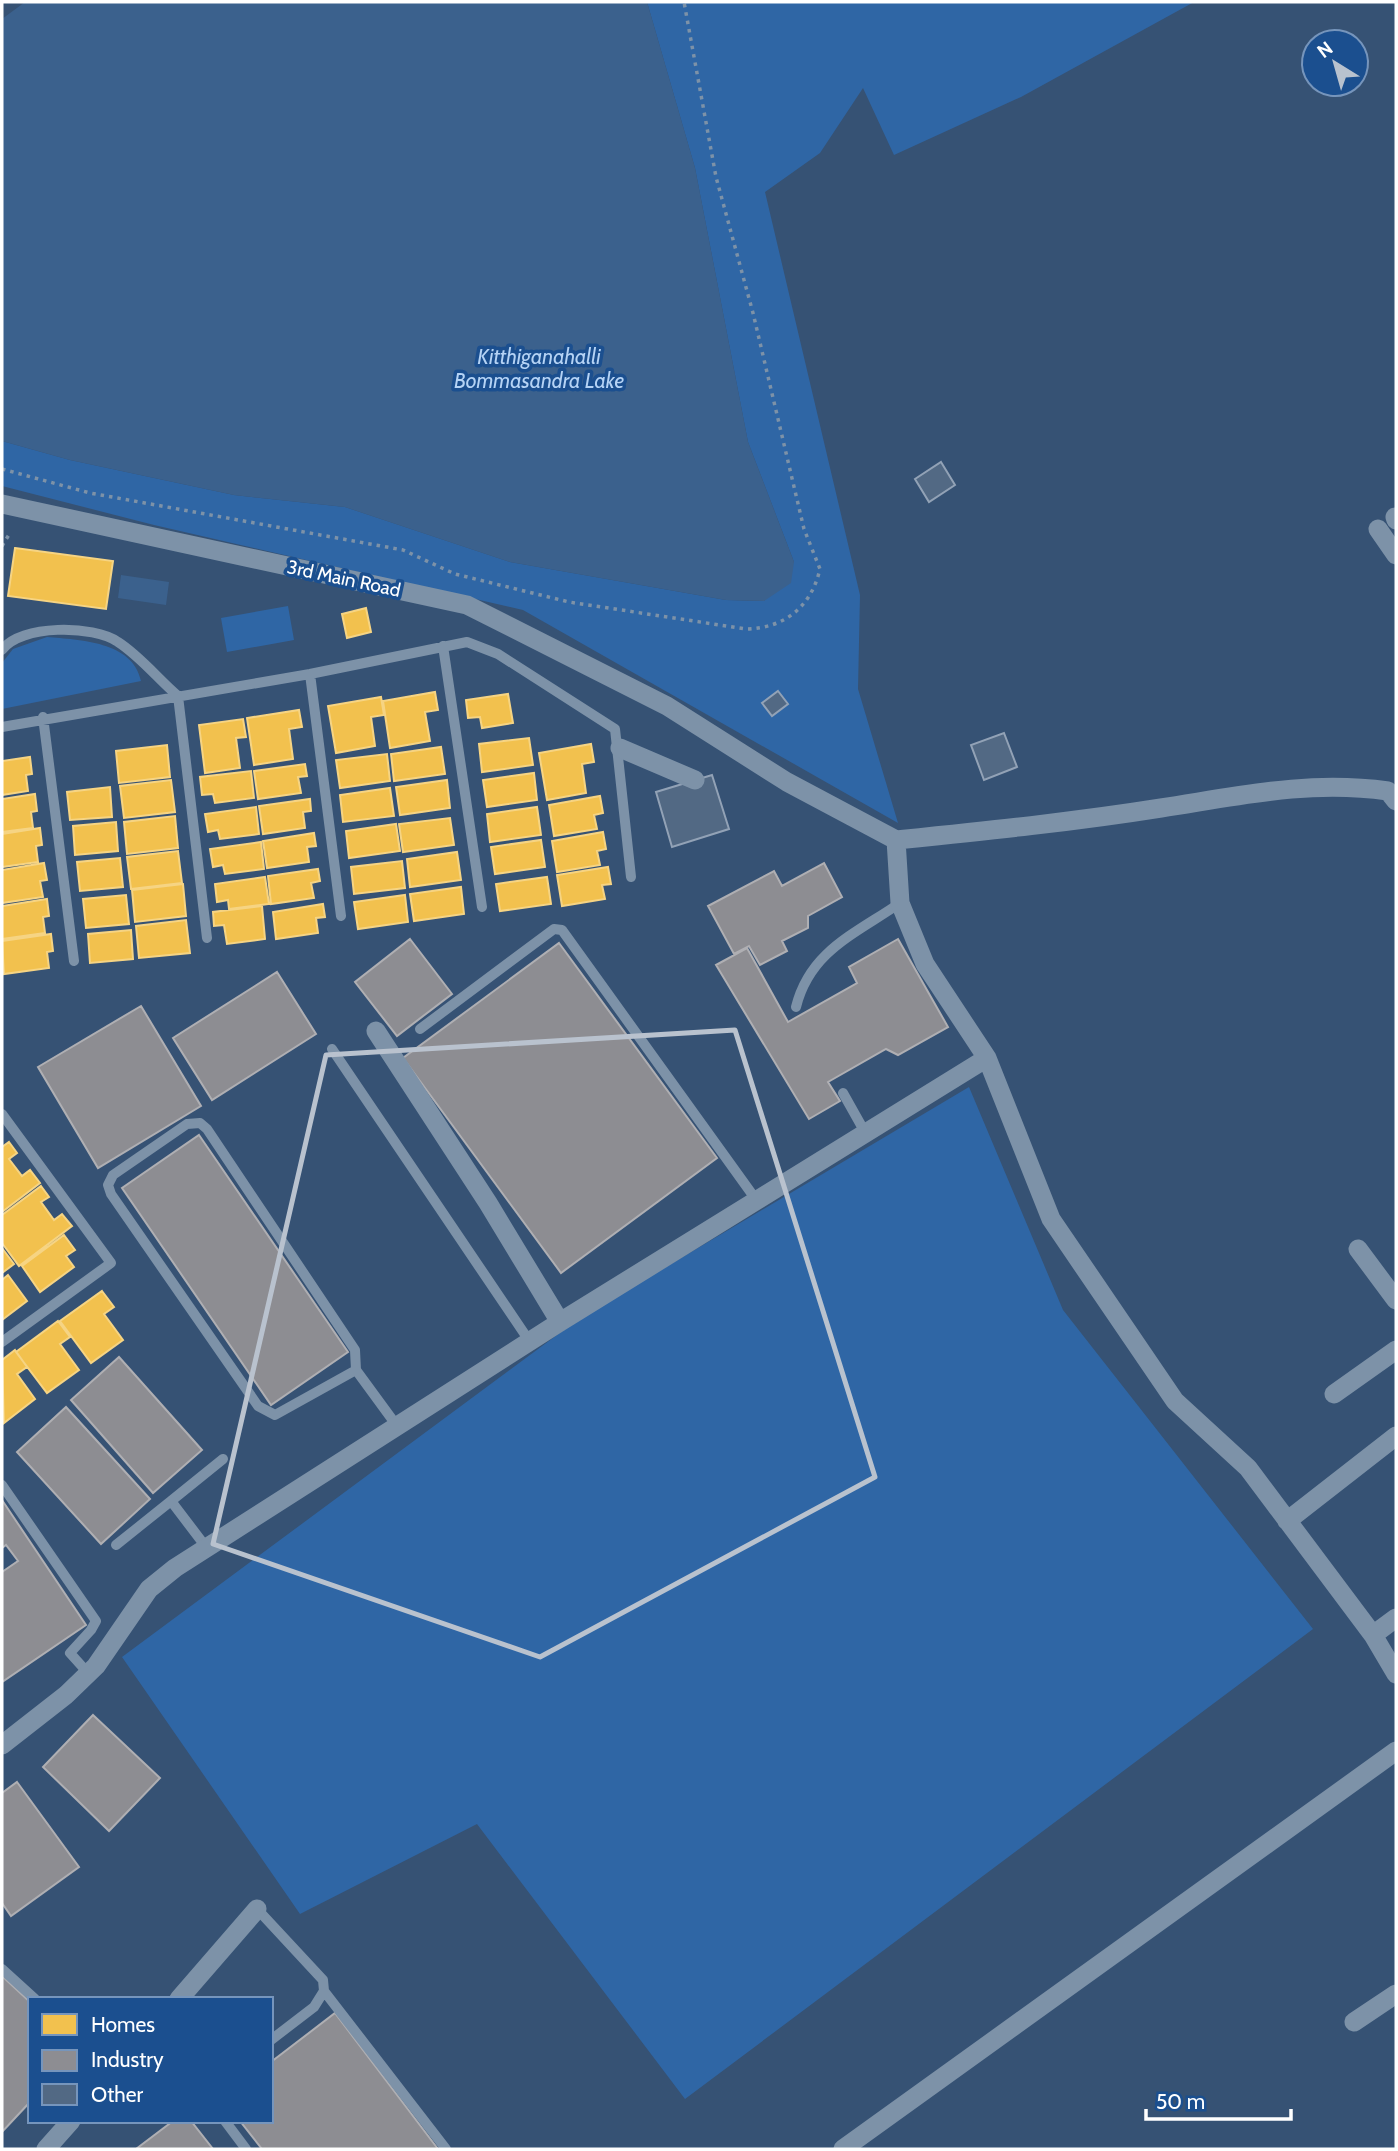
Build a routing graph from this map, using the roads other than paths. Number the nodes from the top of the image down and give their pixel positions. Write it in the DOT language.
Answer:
graph roads {
  1 [pos="2,503"];
  2 [pos="1378,529"];
  3 [pos="1396,555"];
  4 [pos="443,646"];
  5 [pos="2,650"];
  6 [pos="310,674"];
  7 [pos="178,696"];
  8 [pos="43,717"];
  9 [pos="2,727"];
  10 [pos="620,748"];
  11 [pos="695,780"];
  12 [pos="1394,789"];
  13 [pos="896,840"];
  14 [pos="631,877"];
  15 [pos="900,903"];
  16 [pos="482,907"];
  17 [pos="341,916"];
  18 [pos="208,938"];
  19 [pos="74,961"];
  20 [pos="796,1007"];
  21 [pos="420,1029"];
  22 [pos="376,1031"];
  23 [pos="332,1049"];
  24 [pos="987,1058"];
  25 [pos="843,1093"];
  26 [pos="2,1114"];
  27 [pos="866,1133"];
  28 [pos="758,1202"];
  29 [pos="1358,1249"];
  30 [pos="1396,1300"];
  31 [pos="560,1322"];
  32 [pos="2,1342"];
  33 [pos="530,1342"];
  34 [pos="1396,1350"];
  35 [pos="356,1370"];
  36 [pos="1334,1394"];
  37 [pos="397,1426"];
  38 [pos="1396,1436"];
  39 [pos="223,1459"];
  40 [pos="2,1485"];
  41 [pos="171,1501"];
  42 [pos="1287,1521"];
  43 [pos="116,1545"];
  44 [pos="206,1547"];
  45 [pos="1396,1618"];
  46 [pos="1373,1635"];
  47 [pos="88,1673"];
  48 [pos="1396,1674"];
  49 [pos="2,1745"];
  50 [pos="1396,1751"];
  51 [pos="257,1909"];
  52 [pos="2,1969"];
  53 [pos="324,1991"];
  54 [pos="1396,1994"];
  55 [pos="33,1997"];
  56 [pos="181,1997"];
  57 [pos="1354,2022"];
  58 [pos="273,2038"];
  59 [pos="69,2123"];
  60 [pos="226,2123"];
  61 [pos="47,2149"];
  62 [pos="246,2149"];
  63 [pos="446,2149"];
  64 [pos="843,2149"];
  1 -- 13 [label="street, 3rd Main Road"];
  2 -- 3 [label="street"];
  4 -- 6 [label="lane"];
  4 -- 10 [label="lane"];
  4 -- 16 [label="lane"];
  5 -- 7 [label="lane"];
  6 -- 7 [label="lane"];
  6 -- 17 [label="lane"];
  7 -- 8 [label="lane"];
  7 -- 18 [label="lane"];
  8 -- 9 [label="lane"];
  8 -- 19 [label="lane"];
  10 -- 11 [label="street"];
  10 -- 14 [label="lane"];
  12 -- 13 [label="street"];
  13 -- 15 [label="street"];
  15 -- 20 [label="lane"];
  15 -- 24 [label="street"];
  21 -- 28 [label="lane"];
  22 -- 31 [label="street"];
  23 -- 33 [label="lane"];
  24 -- 27 [label="street"];
  24 -- 42 [label="street"];
  25 -- 27 [label="lane"];
  26 -- 32 [label="lane"];
  27 -- 28 [label="street"];
  28 -- 31 [label="street"];
  29 -- 30 [label="street"];
  31 -- 33 [label="street"];
  33 -- 37 [label="street"];
  34 -- 36 [label="street"];
  35 -- 35 [label="lane"];
  35 -- 37 [label="lane"];
  37 -- 44 [label="street"];
  38 -- 42 [label="street"];
  39 -- 41 [label="lane"];
  40 -- 47 [label="lane"];
  41 -- 43 [label="lane"];
  41 -- 44 [label="lane"];
  42 -- 46 [label="street"];
  44 -- 47 [label="street"];
  45 -- 46 [label="street"];
  46 -- 48 [label="street"];
  47 -- 49 [label="street"];
  50 -- 64 [label="street"];
  51 -- 53 [label="lane"];
  51 -- 56 [label="street"];
  52 -- 55 [label="lane"];
  53 -- 58 [label="lane"];
  53 -- 63 [label="lane"];
  54 -- 57 [label="street"];
  59 -- 61 [label="street"];
  60 -- 62 [label="lane"];
}
